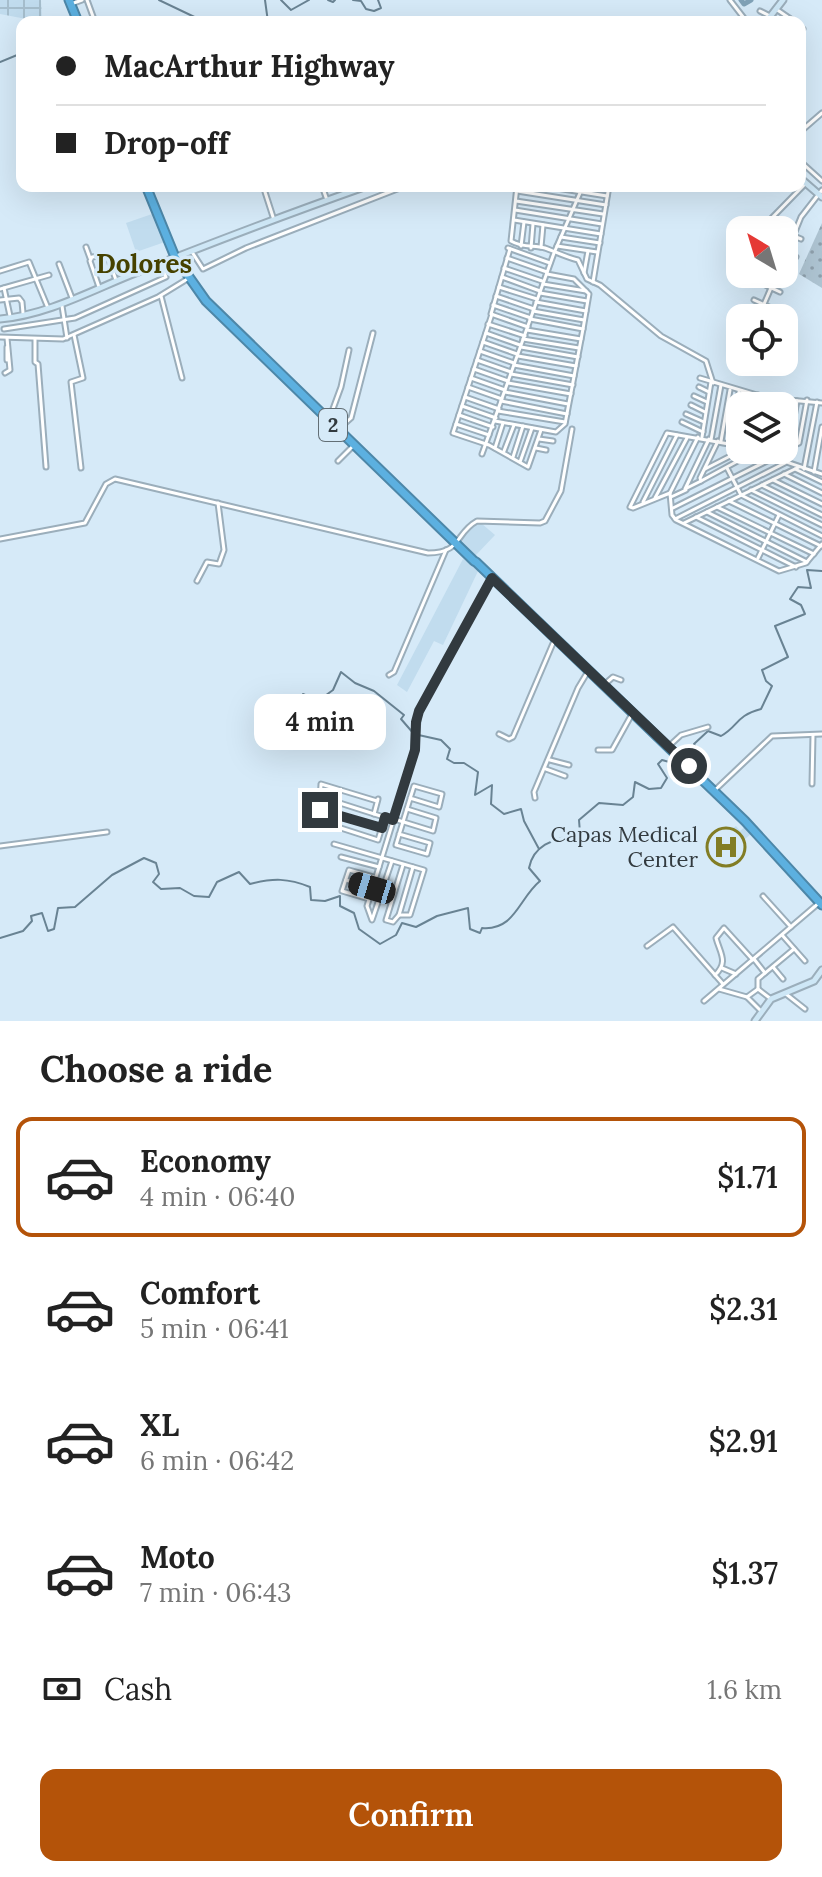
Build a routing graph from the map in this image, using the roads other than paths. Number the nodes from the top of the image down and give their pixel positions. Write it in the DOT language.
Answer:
graph roads {
  1 [pos="85,0"];
  2 [pos="730,0"];
  3 [pos="783,0"];
  4 [pos="70,2"];
  5 [pos="776,9"];
  6 [pos="760,11"];
  7 [pos="742,16"];
  8 [pos="765,16"];
  9 [pos="770,16"];
  10 [pos="786,16"];
  11 [pos="822,113"];
  12 [pos="806,127"];
  13 [pos="806,166"];
  14 [pos="822,181"];
  15 [pos="806,183"];
  16 [pos="148,192"];
  17 [pos="265,192"];
  18 [pos="324,192"];
  19 [pos="349,192"];
  20 [pos="390,192"];
  21 [pos="517,192"];
  22 [pos="532,192"];
  23 [pos="581,192"];
  24 [pos="586,192"];
  25 [pos="607,192"];
  26 [pos="797,192"];
  27 [pos="346,193"];
  28 [pos="821,194"];
  29 [pos="607,196"];
  30 [pos="327,200"];
  31 [pos="516,201"];
  32 [pos="577,201"];
  33 [pos="606,205"];
  34 [pos="573,209"];
  35 [pos="515,210"];
  36 [pos="604,214"];
  37 [pos="774,216"];
  38 [pos="569,219"];
  39 [pos="274,220"];
  40 [pos="514,220"];
  41 [pos="524,222"];
  42 [pos="533,223"];
  43 [pos="603,224"];
  44 [pos="798,224"];
  45 [pos="543,225"];
  46 [pos="565,228"];
  47 [pos="601,234"];
  48 [pos="561,237"];
  49 [pos="798,238"];
  50 [pos="801,239"];
  51 [pos="600,243"];
  52 [pos="521,246"];
  53 [pos="557,246"];
  54 [pos="86,247"];
  55 [pos="541,247"];
  56 [pos="531,248"];
  57 [pos="579,249"];
  58 [pos="588,251"];
  59 [pos="192,252"];
  60 [pos="554,253"];
  61 [pos="598,253"];
  62 [pos="175,257"];
  63 [pos="90,258"];
  64 [pos="507,258"];
  65 [pos="576,260"];
  66 [pos="160,263"];
  67 [pos="550,263"];
  68 [pos="59,264"];
  69 [pos="122,265"];
  70 [pos="504,268"];
  71 [pos="0,271"];
  72 [pos="547,273"];
  73 [pos="584,273"];
  74 [pos="49,275"];
  75 [pos="126,276"];
  76 [pos="502,277"];
  77 [pos="189,278"];
  78 [pos="116,280"];
  79 [pos="36,281"];
  80 [pos="593,282"];
  81 [pos="543,283"];
  82 [pos="99,287"];
  83 [pos="499,287"];
  84 [pos="771,288"];
  85 [pos="2,289"];
  86 [pos="586,291"];
  87 [pos="540,292"];
  88 [pos="780,292"];
  89 [pos="161,296"];
  90 [pos="496,296"];
  91 [pos="72,298"];
  92 [pos="7,299"];
  93 [pos="0,300"];
  94 [pos="754,300"];
  95 [pos="537,301"];
  96 [pos="62,302"];
  97 [pos="588,302"];
  98 [pos="762,304"];
  99 [pos="764,304"];
  100 [pos="493,305"];
  101 [pos="48,308"];
  102 [pos="534,310"];
  103 [pos="586,311"];
  104 [pos="492,314"];
  105 [pos="23,316"];
  106 [pos="11,318"];
  107 [pos="64,318"];
  108 [pos="0,319"];
  109 [pos="531,319"];
  110 [pos="584,320"];
  111 [pos="488,324"];
  112 [pos="527,328"];
  113 [pos="4,329"];
  114 [pos="583,329"];
  115 [pos="373,333"];
  116 [pos="486,333"];
  117 [pos="74,335"];
  118 [pos="0,337"];
  119 [pos="524,337"];
  120 [pos="7,338"];
  121 [pos="67,338"];
  122 [pos="35,339"];
  123 [pos="581,339"];
  124 [pos="483,342"];
  125 [pos="521,346"];
  126 [pos="579,349"];
  127 [pos="349,350"];
  128 [pos="480,351"];
  129 [pos="518,355"];
  130 [pos="578,357"];
  131 [pos="7,360"];
  132 [pos="477,360"];
  133 [pos="514,364"];
  134 [pos="576,366"];
  135 [pos="474,369"];
  136 [pos="5,373"];
  137 [pos="511,373"];
  138 [pos="574,376"];
  139 [pos="182,378"];
  140 [pos="471,378"];
  141 [pos="700,378"];
  142 [pos="508,382"];
  143 [pos="712,382"];
  144 [pos="573,385"];
  145 [pos="721,385"];
  146 [pos="468,387"];
  147 [pos="699,387"];
  148 [pos="730,388"];
  149 [pos="505,391"];
  150 [pos="739,391"];
  151 [pos="709,392"];
  152 [pos="744,392"];
  153 [pos="571,394"];
  154 [pos="694,396"];
  155 [pos="465,397"];
  156 [pos="502,400"];
  157 [pos="807,400"];
  158 [pos="798,401"];
  159 [pos="707,402"];
  160 [pos="819,403"];
  161 [pos="569,404"];
  162 [pos="691,405"];
  163 [pos="462,406"];
  164 [pos="499,410"];
  165 [pos="706,412"];
  166 [pos="567,414"];
  167 [pos="686,414"];
  168 [pos="459,415"];
  169 [pos="328,420"];
  170 [pos="496,420"];
  171 [pos="565,422"];
  172 [pos="682,422"];
  173 [pos="704,422"];
  174 [pos="503,423"];
  175 [pos="456,424"];
  176 [pos="514,425"];
  177 [pos="523,426"];
  178 [pos="493,427"];
  179 [pos="822,427"];
  180 [pos="532,428"];
  181 [pos="572,429"];
  182 [pos="338,430"];
  183 [pos="541,430"];
  184 [pos="703,432"];
  185 [pos="489,435"];
  186 [pos="677,435"];
  187 [pos="688,436"];
  188 [pos="700,438"];
  189 [pos="539,439"];
  190 [pos="710,439"];
  191 [pos="553,441"];
  192 [pos="720,441"];
  193 [pos="726,442"];
  194 [pos="798,443"];
  195 [pos="486,444"];
  196 [pos="354,445"];
  197 [pos="495,448"];
  198 [pos="536,448"];
  199 [pos="546,450"];
  200 [pos="504,453"];
  201 [pos="482,454"];
  202 [pos="726,455"];
  203 [pos="512,458"];
  204 [pos="338,461"];
  205 [pos="520,462"];
  206 [pos="734,464"];
  207 [pos="756,464"];
  208 [pos="783,464"];
  209 [pos="788,464"];
  210 [pos="46,467"];
  211 [pos="81,468"];
  212 [pos="727,468"];
  213 [pos="705,469"];
  214 [pos="800,469"];
  215 [pos="814,472"];
  216 [pos="784,474"];
  217 [pos="822,474"];
  218 [pos="732,479"];
  219 [pos="773,480"];
  220 [pos="701,481"];
  221 [pos="822,482"];
  222 [pos="762,485"];
  223 [pos="737,487"];
  224 [pos="686,490"];
  225 [pos="751,490"];
  226 [pos="822,493"];
  227 [pos="670,495"];
  228 [pos="741,495"];
  229 [pos="655,498"];
  230 [pos="729,501"];
  231 [pos="218,503"];
  232 [pos="642,504"];
  233 [pos="822,504"];
  234 [pos="717,507"];
  235 [pos="632,508"];
  236 [pos="671,509"];
  237 [pos="625,512"];
  238 [pos="707,512"];
  239 [pos="779,515"];
  240 [pos="822,515"];
  241 [pos="696,517"];
  242 [pos="675,519"];
  243 [pos="684,523"];
  244 [pos="775,524"];
  245 [pos="822,525"];
  246 [pos="770,533"];
  247 [pos="822,536"];
  248 [pos="0,539"];
  249 [pos="766,542"];
  250 [pos="457,544"];
  251 [pos="821,545"];
  252 [pos="446,550"];
  253 [pos="762,550"];
  254 [pos="815,554"];
  255 [pos="757,560"];
  256 [pos="807,562"];
  257 [pos="796,567"];
  258 [pos="492,578"];
  259 [pos="197,581"];
  260 [pos="541,625"];
  261 [pos="554,641"];
  262 [pos="581,664"];
  263 [pos="589,671"];
  264 [pos="389,675"];
  265 [pos="621,680"];
  266 [pos="604,685"];
  267 [pos="633,713"];
  268 [pos="708,727"];
  269 [pos="499,734"];
  270 [pos="813,734"];
  271 [pos="822,734"];
  272 [pos="668,747"];
  273 [pos="598,750"];
  274 [pos="549,760"];
  275 [pos="569,765"];
  276 [pos="545,769"];
  277 [pos="565,776"];
  278 [pos="812,784"];
  279 [pos="714,791"];
  280 [pos="321,797"];
  281 [pos="410,798"];
  282 [pos="535,798"];
  283 [pos="407,809"];
  284 [pos="320,810"];
  285 [pos="374,814"];
  286 [pos="385,817"];
  287 [pos="394,820"];
  288 [pos="403,822"];
  289 [pos="382,828"];
  290 [pos="107,832"];
  291 [pos="399,834"];
  292 [pos="334,844"];
  293 [pos="0,846"];
  294 [pos="341,857"];
  295 [pos="382,858"];
  296 [pos="392,861"];
  297 [pos="403,864"];
  298 [pos="379,867"];
  299 [pos="413,867"];
  300 [pos="376,878"];
  301 [pos="346,880"];
  302 [pos="372,888"];
  303 [pos="763,896"];
  304 [pos="369,899"];
  305 [pos="821,904"];
  306 [pos="399,915"];
  307 [pos="791,927"];
  308 [pos="782,935"];
  309 [pos="647,946"];
  310 [pos="794,949"];
  311 [pos="753,960"];
  312 [pos="805,961"];
  313 [pos="773,967"];
  314 [pos="722,968"];
  315 [pos="822,970"];
  316 [pos="765,973"];
  317 [pos="736,974"];
  318 [pos="715,975"];
  319 [pos="783,979"];
  320 [pos="724,985"];
  321 [pos="719,989"];
  322 [pos="758,989"];
  323 [pos="785,992"];
  324 [pos="747,997"];
  325 [pos="771,999"];
  326 [pos="704,1001"];
  327 [pos="805,1009"];
  328 [pos="762,1011"];
  329 [pos="755,1021"];
  1 -- 4 [label="street"];
  2 -- 7 [label="street"];
  3 -- 5 [label="street"];
  5 -- 9 [label="street"];
  5 -- 10 [label="street"];
  6 -- 8 [label="street"];
  11 -- 12 [label="street"];
  13 -- 14 [label="street"];
  15 -- 28 [label="street"];
  16 -- 62 [label="highway, 2"];
  17 -- 39 [label="street"];
  18 -- 30 [label="street"];
  19 -- 27 [label="street"];
  20 -- 59 [label="street"];
  21 -- 31 [label="street"];
  22 -- 32 [label="street"];
  23 -- 32 [label="street"];
  24 -- 29 [label="street"];
  25 -- 29 [label="street"];
  26 -- 37 [label="street"];
  27 -- 30 [label="street"];
  28 -- 44 [label="street"];
  29 -- 33 [label="street"];
  30 -- 39 [label="street"];
  31 -- 34 [label="street"];
  31 -- 35 [label="street"];
  32 -- 33 [label="street"];
  32 -- 34 [label="street"];
  33 -- 36 [label="street"];
  34 -- 36 [label="street"];
  34 -- 38 [label="street"];
  35 -- 38 [label="street"];
  35 -- 40 [label="street"];
  36 -- 43 [label="street"];
  38 -- 43 [label="street"];
  38 -- 46 [label="street"];
  39 -- 59 [label="street"];
  40 -- 41 [label="street"];
  40 -- 52 [label="street"];
  41 -- 42 [label="street"];
  41 -- 52 [label="street"];
  42 -- 45 [label="street"];
  42 -- 56 [label="street"];
  43 -- 47 [label="street"];
  45 -- 46 [label="street"];
  45 -- 55 [label="street"];
  46 -- 47 [label="street"];
  46 -- 48 [label="street"];
  47 -- 51 [label="street"];
  48 -- 51 [label="street"];
  48 -- 53 [label="street"];
  49 -- 50 [label="street"];
  51 -- 61 [label="street"];
  52 -- 56 [label="street"];
  53 -- 57 [label="street"];
  53 -- 60 [label="street"];
  54 -- 63 [label="street"];
  55 -- 56 [label="street"];
  55 -- 60 [label="street"];
  57 -- 58 [label="street"];
  57 -- 65 [label="street"];
  58 -- 61 [label="street"];
  58 -- 73 [label="street"];
  59 -- 62 [label="street"];
  60 -- 65 [label="street"];
  60 -- 67 [label="street"];
  61 -- 80 [label="street"];
  62 -- 66 [label="street"];
  62 -- 77 [label="highway, 2"];
  63 -- 78 [label="street"];
  63 -- 82 [label="street"];
  64 -- 67 [label="street"];
  64 -- 70 [label="street"];
  64 -- 72 [label="street"];
  65 -- 73 [label="street"];
  66 -- 75 [label="street"];
  66 -- 107 [label="street"];
  67 -- 72 [label="street"];
  68 -- 91 [label="street"];
  69 -- 75 [label="street"];
  70 -- 76 [label="street"];
  70 -- 81 [label="street"];
  71 -- 79 [label="street"];
  72 -- 81 [label="street"];
  72 -- 86 [label="street"];
  73 -- 80 [label="street"];
  74 -- 79 [label="street"];
  75 -- 78 [label="street"];
  76 -- 83 [label="street"];
  76 -- 87 [label="street"];
  77 -- 89 [label="street"];
  77 -- 169 [label="highway, 2"];
  78 -- 82 [label="street"];
  79 -- 85 [label="street"];
  79 -- 101 [label="street"];
  80 -- 143 [label="street"];
  81 -- 86 [label="street"];
  81 -- 87 [label="street"];
  82 -- 91 [label="street"];
  83 -- 90 [label="street"];
  83 -- 95 [label="street"];
  84 -- 88 [label="street"];
  84 -- 99 [label="street"];
  85 -- 92 [label="street"];
  86 -- 97 [label="street"];
  87 -- 95 [label="street"];
  87 -- 97 [label="street"];
  89 -- 117 [label="street"];
  89 -- 139 [label="street"];
  90 -- 100 [label="street"];
  90 -- 102 [label="street"];
  91 -- 96 [label="street"];
  92 -- 93 [label="street"];
  92 -- 105 [label="street"];
  92 -- 106 [label="street"];
  94 -- 98 [label="street"];
  95 -- 102 [label="street"];
  95 -- 103 [label="street"];
  96 -- 101 [label="street"];
  96 -- 107 [label="street"];
  97 -- 103 [label="street"];
  100 -- 104 [label="street"];
  100 -- 109 [label="street"];
  101 -- 105 [label="street"];
  102 -- 109 [label="street"];
  102 -- 110 [label="street"];
  103 -- 110 [label="street"];
  104 -- 111 [label="street"];
  104 -- 112 [label="street"];
  105 -- 106 [label="street"];
  106 -- 108 [label="street"];
  107 -- 113 [label="street"];
  107 -- 121 [label="street"];
  109 -- 112 [label="street"];
  109 -- 114 [label="street"];
  110 -- 114 [label="street"];
  111 -- 116 [label="street"];
  111 -- 119 [label="street"];
  112 -- 119 [label="street"];
  112 -- 123 [label="street"];
  114 -- 123 [label="street"];
  115 -- 182 [label="street"];
  116 -- 124 [label="street"];
  116 -- 125 [label="street"];
  117 -- 121 [label="street"];
  117 -- 211 [label="street"];
  118 -- 120 [label="street"];
  119 -- 125 [label="street"];
  119 -- 126 [label="street"];
  120 -- 122 [label="street"];
  120 -- 131 [label="street"];
  120 -- 136 [label="street"];
  121 -- 122 [label="street"];
  122 -- 210 [label="street"];
  123 -- 126 [label="street"];
  124 -- 128 [label="street"];
  124 -- 129 [label="street"];
  125 -- 129 [label="street"];
  125 -- 130 [label="street"];
  126 -- 130 [label="street"];
  127 -- 169 [label="street"];
  128 -- 132 [label="street"];
  128 -- 133 [label="street"];
  129 -- 133 [label="street"];
  129 -- 134 [label="street"];
  130 -- 134 [label="street"];
  132 -- 135 [label="street"];
  132 -- 137 [label="street"];
  133 -- 137 [label="street"];
  133 -- 138 [label="street"];
  134 -- 138 [label="street"];
  135 -- 140 [label="street"];
  135 -- 142 [label="street"];
  137 -- 142 [label="street"];
  137 -- 144 [label="street"];
  138 -- 144 [label="street"];
  140 -- 146 [label="street"];
  140 -- 149 [label="street"];
  141 -- 143 [label="street"];
  142 -- 149 [label="street"];
  142 -- 153 [label="street"];
  143 -- 145 [label="street"];
  143 -- 151 [label="street"];
  144 -- 153 [label="street"];
  145 -- 148 [label="street"];
  145 -- 190 [label="street"];
  146 -- 155 [label="street"];
  146 -- 156 [label="street"];
  147 -- 151 [label="street"];
  148 -- 150 [label="street"];
  148 -- 192 [label="street"];
  149 -- 156 [label="street"];
  149 -- 161 [label="street"];
  150 -- 152 [label="street"];
  151 -- 159 [label="street"];
  153 -- 161 [label="street"];
  154 -- 159 [label="street"];
  155 -- 163 [label="street"];
  155 -- 164 [label="street"];
  156 -- 164 [label="street"];
  156 -- 166 [label="street"];
  157 -- 158 [label="street"];
  157 -- 160 [label="street"];
  157 -- 194 [label="street"];
  159 -- 165 [label="street"];
  160 -- 214 [label="street"];
  161 -- 166 [label="street"];
  162 -- 165 [label="street"];
  163 -- 168 [label="street"];
  163 -- 170 [label="street"];
  164 -- 170 [label="street"];
  164 -- 171 [label="street"];
  165 -- 173 [label="street"];
  166 -- 171 [label="street"];
  167 -- 173 [label="street"];
  168 -- 175 [label="street"];
  168 -- 178 [label="street"];
  169 -- 182 [label="highway, 2"];
  170 -- 174 [label="street"];
  170 -- 178 [label="street"];
  171 -- 183 [label="street"];
  172 -- 184 [label="street"];
  173 -- 184 [label="street"];
  174 -- 176 [label="street"];
  174 -- 197 [label="street"];
  175 -- 185 [label="street"];
  175 -- 195 [label="street"];
  176 -- 177 [label="street"];
  176 -- 200 [label="street"];
  177 -- 180 [label="street"];
  177 -- 203 [label="street"];
  178 -- 185 [label="street"];
  179 -- 215 [label="street"];
  180 -- 183 [label="street"];
  180 -- 205 [label="street"];
  181 -- 250 [label="street"];
  182 -- 196 [label="highway, 2"];
  183 -- 189 [label="street"];
  184 -- 188 [label="street"];
  185 -- 195 [label="street"];
  186 -- 187 [label="street"];
  186 -- 232 [label="street"];
  186 -- 235 [label="street"];
  187 -- 188 [label="street"];
  187 -- 229 [label="street"];
  188 -- 190 [label="street"];
  188 -- 227 [label="street"];
  189 -- 191 [label="street"];
  189 -- 198 [label="street"];
  190 -- 192 [label="street"];
  190 -- 224 [label="street"];
  192 -- 193 [label="street"];
  192 -- 213 [label="street"];
  195 -- 197 [label="street"];
  195 -- 201 [label="street"];
  196 -- 204 [label="street"];
  196 -- 250 [label="highway, 2"];
  197 -- 200 [label="street"];
  198 -- 199 [label="street"];
  198 -- 205 [label="street"];
  200 -- 203 [label="street"];
  202 -- 213 [label="street"];
  203 -- 205 [label="street"];
  206 -- 212 [label="street"];
  207 -- 218 [label="street"];
  208 -- 223 [label="street"];
  209 -- 214 [label="street"];
  212 -- 218 [label="street"];
  212 -- 220 [label="street"];
  213 -- 220 [label="street"];
  214 -- 215 [label="street"];
  214 -- 216 [label="street"];
  214 -- 221 [label="street"];
  215 -- 217 [label="street"];
  216 -- 219 [label="street"];
  216 -- 226 [label="street"];
  218 -- 223 [label="street"];
  218 -- 236 [label="street"];
  219 -- 222 [label="street"];
  219 -- 233 [label="street"];
  220 -- 224 [label="street"];
  222 -- 225 [label="street"];
  222 -- 240 [label="street"];
  223 -- 228 [label="street"];
  223 -- 242 [label="street"];
  224 -- 227 [label="street"];
  225 -- 228 [label="street"];
  225 -- 245 [label="street"];
  227 -- 229 [label="street"];
  227 -- 236 [label="street"];
  228 -- 230 [label="street"];
  228 -- 239 [label="street"];
  229 -- 232 [label="street"];
  230 -- 234 [label="street"];
  230 -- 244 [label="street"];
  231 -- 248 [label="street"];
  231 -- 252 [label="street"];
  231 -- 259 [label="street"];
  232 -- 235 [label="street"];
  234 -- 238 [label="street"];
  234 -- 246 [label="street"];
  235 -- 237 [label="street"];
  236 -- 242 [label="street"];
  238 -- 241 [label="street"];
  238 -- 249 [label="street"];
  239 -- 244 [label="street"];
  239 -- 247 [label="street"];
  241 -- 243 [label="street"];
  241 -- 253 [label="street"];
  242 -- 243 [label="street"];
  243 -- 255 [label="street"];
  244 -- 246 [label="street"];
  244 -- 251 [label="street"];
  246 -- 249 [label="street"];
  246 -- 254 [label="street"];
  249 -- 253 [label="street"];
  249 -- 256 [label="street"];
  250 -- 252 [label="street"];
  250 -- 258 [label="highway, 2"];
  251 -- 254 [label="street"];
  252 -- 264 [label="street"];
  253 -- 255 [label="street"];
  253 -- 257 [label="street"];
  254 -- 256 [label="street"];
  255 -- 257 [label="street"];
  256 -- 257 [label="street"];
  258 -- 260 [label="highway, 2"];
  258 -- 287 [label="street"];
  260 -- 261 [label="highway"];
  260 -- 262 [label="highway, 2"];
  261 -- 262 [label="highway"];
  261 -- 269 [label="street"];
  262 -- 263 [label="highway, 2"];
  263 -- 266 [label="highway, 2"];
  263 -- 274 [label="street"];
  265 -- 266 [label="street"];
  266 -- 267 [label="highway, 2"];
  267 -- 272 [label="highway, 2"];
  267 -- 273 [label="street"];
  268 -- 272 [label="street"];
  270 -- 271 [label="street"];
  270 -- 278 [label="street"];
  270 -- 279 [label="street"];
  272 -- 279 [label="highway, 2"];
  274 -- 275 [label="street"];
  274 -- 276 [label="street"];
  276 -- 277 [label="street"];
  276 -- 282 [label="street"];
  279 -- 305 [label="highway, 2"];
  280 -- 284 [label="street"];
  280 -- 285 [label="street"];
  280 -- 285 [label="street"];
  281 -- 281 [label="street"];
  281 -- 283 [label="street"];
  283 -- 288 [label="street"];
  283 -- 288 [label="street"];
  284 -- 289 [label="street"];
  284 -- 289 [label="street"];
  285 -- 286 [label="street"];
  286 -- 287 [label="street"];
  286 -- 289 [label="street"];
  287 -- 288 [label="street"];
  287 -- 295 [label="street"];
  288 -- 291 [label="street"];
  290 -- 293 [label="street"];
  291 -- 291 [label="street"];
  292 -- 295 [label="street"];
  294 -- 298 [label="street"];
  295 -- 296 [label="street"];
  295 -- 298 [label="street"];
  296 -- 297 [label="street"];
  296 -- 304 [label="street"];
  297 -- 299 [label="street"];
  297 -- 306 [label="street"];
  298 -- 300 [label="street"];
  299 -- 306 [label="street"];
  299 -- 306 [label="street"];
  300 -- 301 [label="street"];
  300 -- 302 [label="street"];
  301 -- 302 [label="street"];
  301 -- 304 [label="street"];
  302 -- 304 [label="street"];
  303 -- 307 [label="street"];
  305 -- 307 [label="street"];
  307 -- 308 [label="street"];
  308 -- 310 [label="street"];
  308 -- 311 [label="street"];
  309 -- 318 [label="street"];
  310 -- 312 [label="street"];
  310 -- 313 [label="street"];
  311 -- 314 [label="street"];
  311 -- 316 [label="street"];
  311 -- 317 [label="street"];
  313 -- 316 [label="street"];
  313 -- 319 [label="street"];
  314 -- 317 [label="street"];
  314 -- 318 [label="street"];
  315 -- 323 [label="street"];
  316 -- 322 [label="street"];
  317 -- 320 [label="street"];
  318 -- 320 [label="street"];
  320 -- 321 [label="street"];
  321 -- 324 [label="street"];
  321 -- 326 [label="street"];
  322 -- 324 [label="street"];
  322 -- 325 [label="street"];
  323 -- 325 [label="street"];
  323 -- 327 [label="street"];
  324 -- 328 [label="street"];
  325 -- 328 [label="street"];
  328 -- 329 [label="street"];
}
